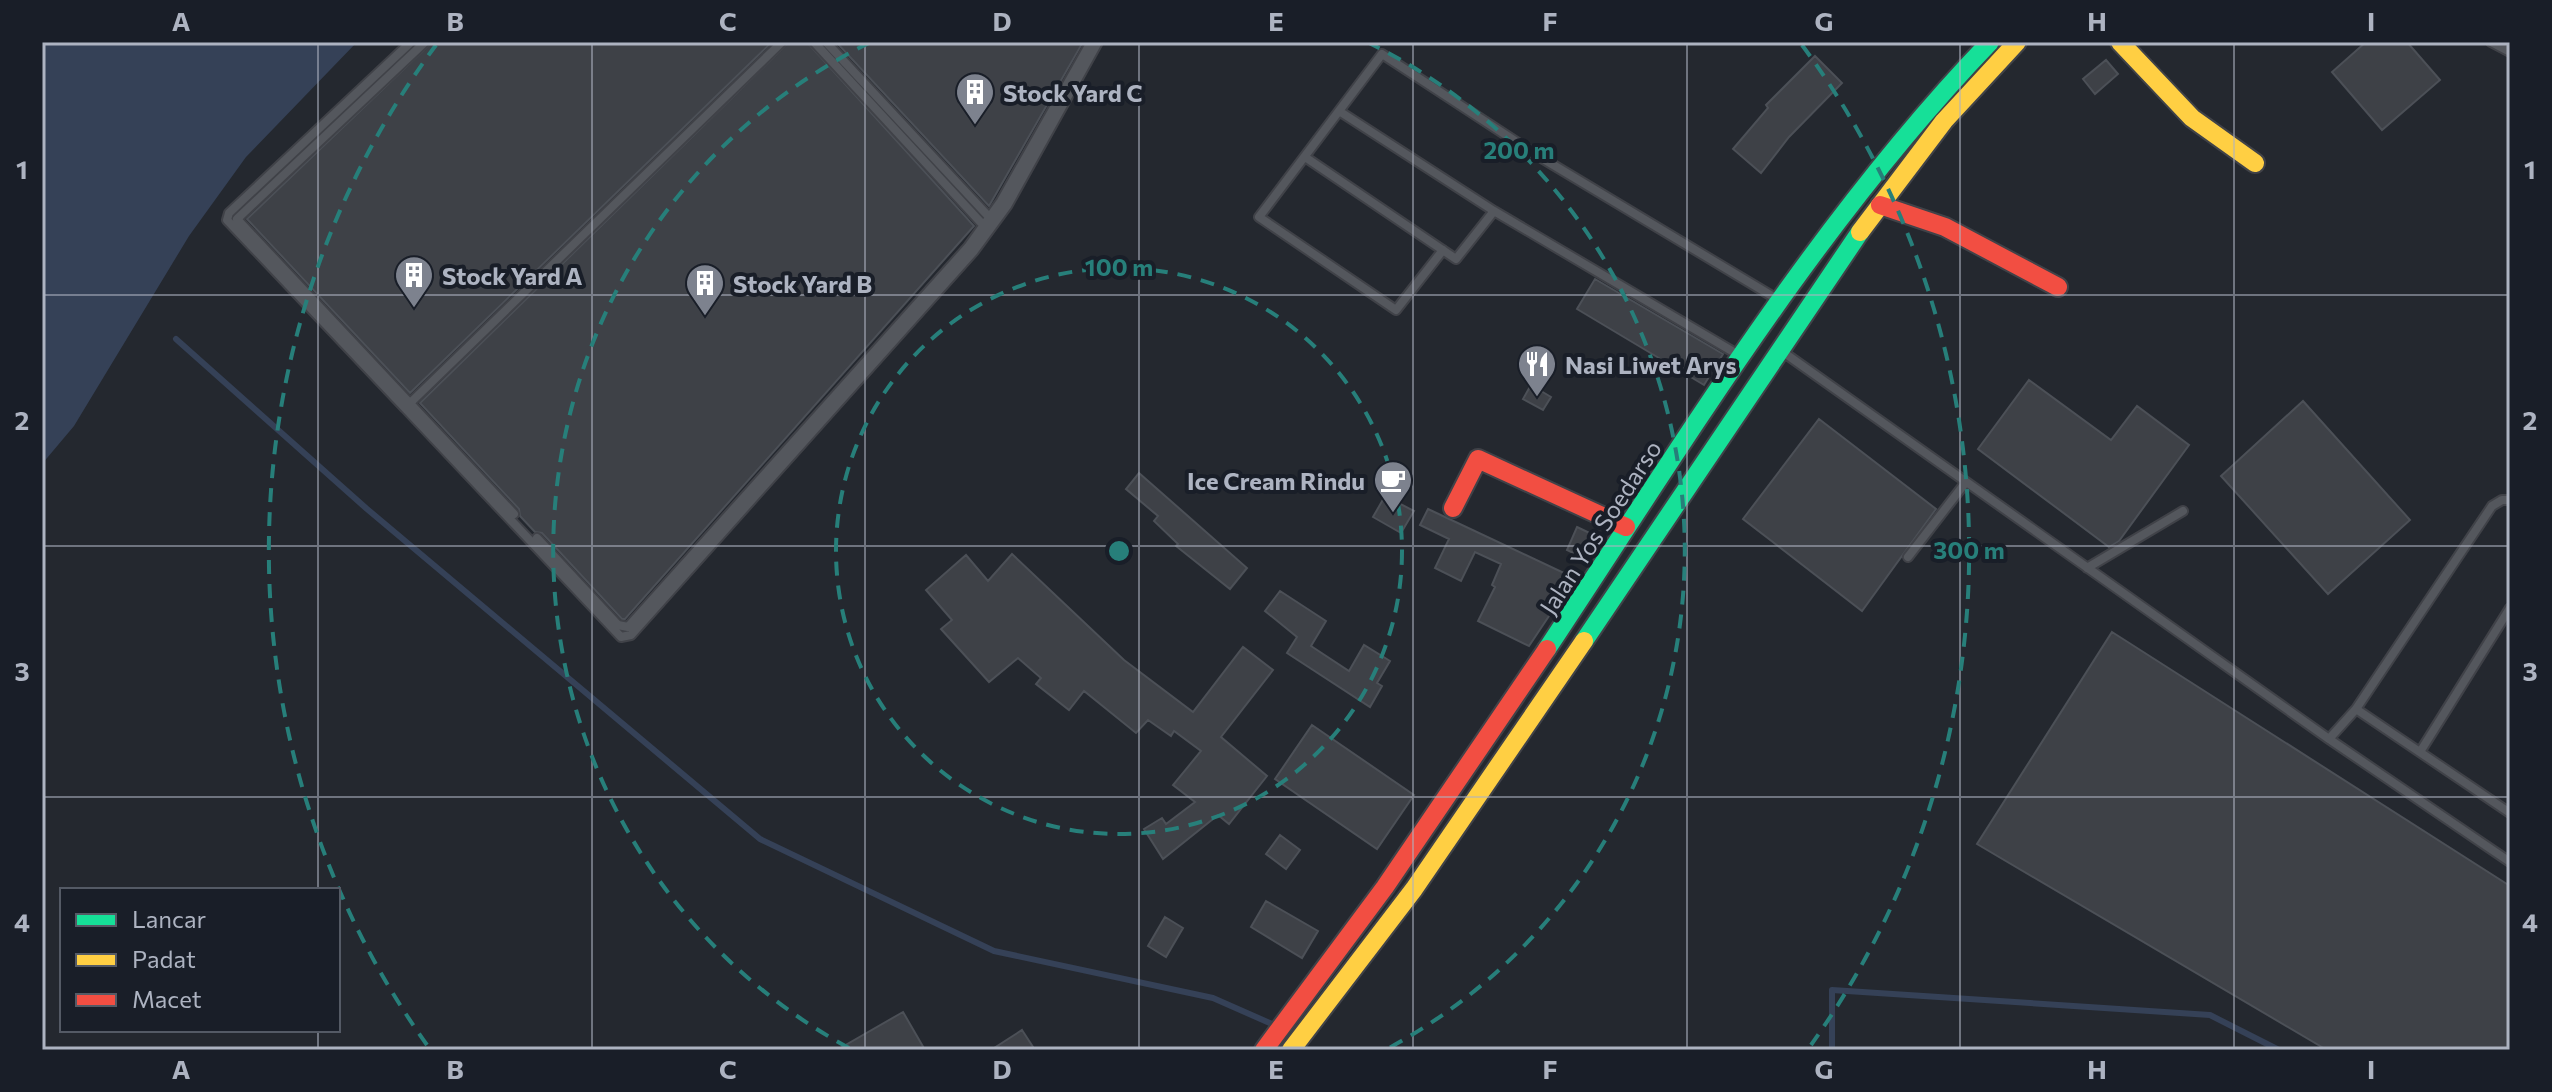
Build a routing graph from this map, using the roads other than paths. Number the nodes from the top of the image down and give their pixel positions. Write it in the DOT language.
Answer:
graph roads {
  1 [pos="411,42"];
  2 [pos="425,42"];
  3 [pos="782,42"];
  4 [pos="789,42"];
  5 [pos="814,42"];
  6 [pos="826,42"];
  7 [pos="1091,42"];
  8 [pos="1098,42"];
  9 [pos="1990,42"];
  10 [pos="2017,42"];
  11 [pos="2120,42"];
  12 [pos="2491,42"];
  13 [pos="2510,52"];
  14 [pos="1339,111"];
  15 [pos="1305,157"];
  16 [pos="2255,163"];
  17 [pos="1880,205"];
  18 [pos="1494,211"];
  19 [pos="987,225"];
  20 [pos="1443,250"];
  21 [pos="2058,287"];
  22 [pos="1780,301"];
  23 [pos="1803,313"];
  24 [pos="1779,349"];
  25 [pos="1743,357"];
  26 [pos="1764,371"];
  27 [pos="410,408"];
  28 [pos="1966,482"];
  29 [pos="2510,500"];
  30 [pos="1453,508"];
  31 [pos="2183,511"];
  32 [pos="1626,527"];
  33 [pos="1651,540"];
  34 [pos="1908,557"];
  35 [pos="2087,568"];
  36 [pos="2510,608"];
  37 [pos="1527,682"];
  38 [pos="1548,696"];
  39 [pos="2356,709"];
  40 [pos="2329,739"];
  41 [pos="2420,752"];
  42 [pos="2510,813"];
  43 [pos="2510,862"];
  44 [pos="1264,1050"];
  45 [pos="1291,1050"];
  1 -- 27 [label="lane"];
  2 -- 27 [label="lane"];
  3 -- 27 [label="lane"];
  4 -- 27 [label="lane"];
  5 -- 19 [label="lane"];
  6 -- 19 [label="lane"];
  7 -- 19 [label="lane"];
  8 -- 19 [label="lane"];
  9 -- 22 [label="main road, Jalan Yos Soedarso"];
  10 -- 17 [label="main road, Jalan Yos Soedarso"];
  11 -- 16 [label="main road"];
  12 -- 13 [label="lane"];
  14 -- 15 [label="lane"];
  14 -- 18 [label="lane"];
  14 -- 22 [label="lane"];
  15 -- 20 [label="lane"];
  15 -- 20 [label="lane"];
  17 -- 21 [label="main road"];
  17 -- 23 [label="main road, Jalan Yos Soedarso"];
  18 -- 20 [label="lane"];
  18 -- 25 [label="lane"];
  19 -- 27 [label="lane"];
  22 -- 23 [label="lane"];
  22 -- 25 [label="main road, Jalan Yos Soedarso"];
  23 -- 24 [label="main road, Jalan Yos Soedarso"];
  24 -- 26 [label="main road, Jalan Yos Soedarso"];
  24 -- 28 [label="lane"];
  25 -- 26 [label="lane"];
  25 -- 32 [label="main road, Jalan Yos Soedarso"];
  26 -- 33 [label="main road, Jalan Yos Soedarso"];
  28 -- 34 [label="lane"];
  28 -- 35 [label="lane"];
  29 -- 39 [label="lane"];
  30 -- 32 [label="main road"];
  31 -- 35 [label="lane"];
  32 -- 33 [label="main road"];
  32 -- 37 [label="main road, Jalan Yos Soedarso"];
  33 -- 38 [label="main road, Jalan Yos Soedarso"];
  35 -- 40 [label="lane"];
  36 -- 41 [label="lane"];
  37 -- 38 [label="main road"];
  37 -- 44 [label="main road, Jalan Yos Soedarso"];
  38 -- 45 [label="main road, Jalan Yos Soedarso"];
  39 -- 40 [label="lane"];
  39 -- 41 [label="lane"];
  40 -- 43 [label="lane"];
  41 -- 42 [label="lane"];
}
